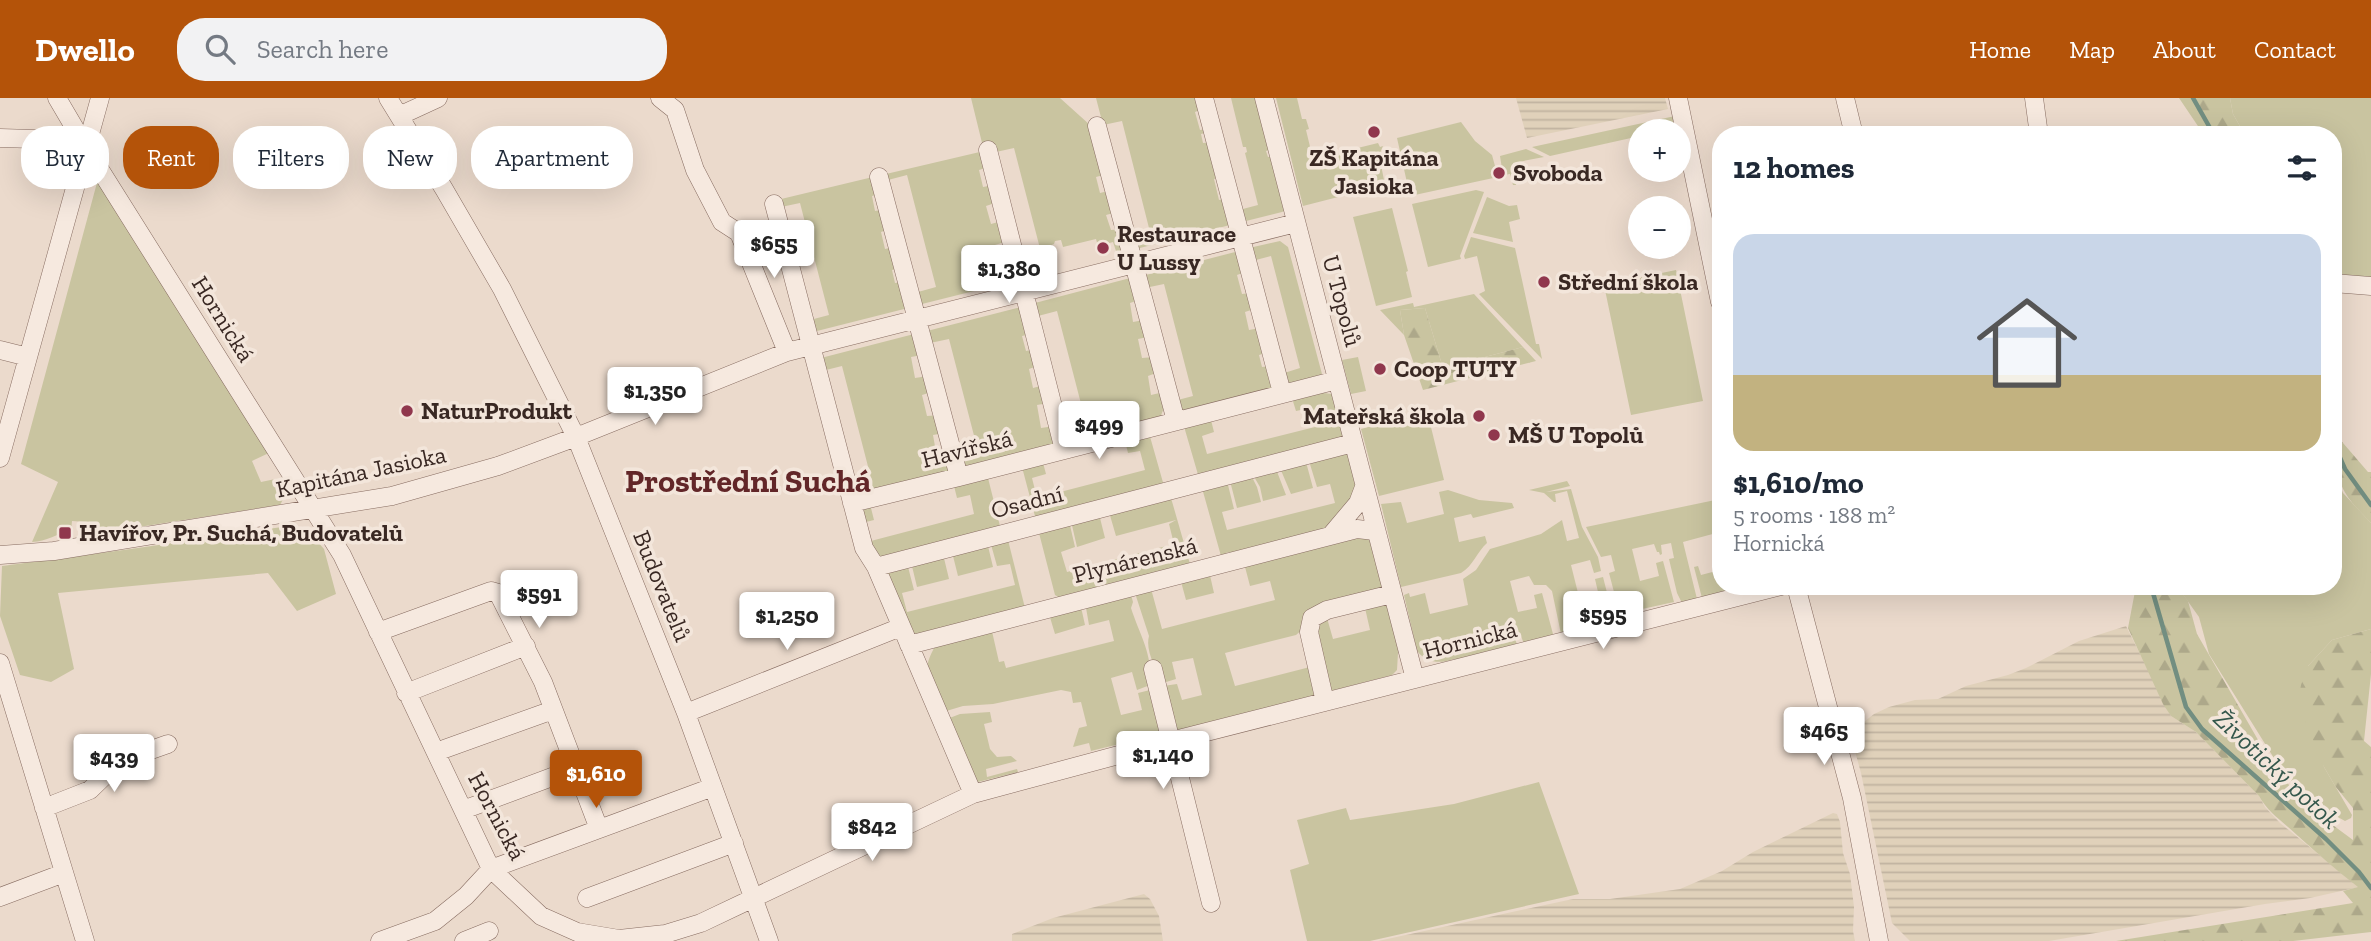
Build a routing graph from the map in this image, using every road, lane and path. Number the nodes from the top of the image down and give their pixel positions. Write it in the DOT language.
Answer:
graph roads {
  1 [pos="57,98"];
  2 [pos="100,98"];
  3 [pos="388,98"];
  4 [pos="438,98"];
  5 [pos="660,98"];
  6 [pos="1204,98"];
  7 [pos="1264,98"];
  8 [pos="1678,98"];
  9 [pos="1845,98"];
  10 [pos="2034,98"];
  11 [pos="399,116"];
  12 [pos="73,126"];
  13 [pos="93,126"];
  14 [pos="1097,126"];
  15 [pos="1852,126"];
  16 [pos="2038,126"];
  17 [pos="0,138"];
  18 [pos="21,139"];
  19 [pos="988,150"];
  20 [pos="879,177"];
  21 [pos="109,184"];
  22 [pos="76,189"];
  23 [pos="774,204"];
  24 [pos="1296,223"];
  25 [pos="1240,236"];
  26 [pos="1712,263"];
  27 [pos="1134,264"];
  28 [pos="2342,284"];
  29 [pos="2371,286"];
  30 [pos="1026,292"];
  31 [pos="918,319"];
  32 [pos="811,347"];
  33 [pos="0,350"];
  34 [pos="787,352"];
  35 [pos="28,357"];
  36 [pos="1337,380"];
  37 [pos="1282,393"];
  38 [pos="1176,421"];
  39 [pos="576,437"];
  40 [pos="1353,443"];
  41 [pos="1064,450"];
  42 [pos="0,458"];
  43 [pos="959,477"];
  44 [pos="1364,487"];
  45 [pos="852,503"];
  46 [pos="313,508"];
  47 [pos="1375,531"];
  48 [pos="1331,535"];
  49 [pos="0,555"];
  50 [pos="876,567"];
  51 [pos="1392,594"];
  52 [pos="1746,595"];
  53 [pos="1798,595"];
  54 [pos="901,627"];
  55 [pos="378,632"];
  56 [pos="909,645"];
  57 [pos="526,646"];
  58 [pos="0,663"];
  59 [pos="1153,669"];
  60 [pos="1415,679"];
  61 [pos="406,693"];
  62 [pos="1325,702"];
  63 [pos="553,710"];
  64 [pos="686,713"];
  65 [pos="1171,741"];
  66 [pos="168,744"];
  67 [pos="436,752"];
  68 [pos="576,768"];
  69 [pos="713,787"];
  70 [pos="973,794"];
  71 [pos="44,808"];
  72 [pos="463,810"];
  73 [pos="599,829"];
  74 [pos="734,843"];
  75 [pos="491,869"];
  76 [pos="64,873"];
  77 [pos="0,897"];
  78 [pos="587,898"];
  79 [pos="755,898"];
  80 [pos="1211,903"];
  81 [pos="489,931"];
  82 [pos="576,937"];
  83 [pos="85,941"];
  84 [pos="380,941"];
  85 [pos="464,941"];
  86 [pos="769,941"];
  87 [pos="1878,941"];
  1 -- 12 [label="street, Hornická"];
  2 -- 13 [label="street"];
  3 -- 11 [label="street, Budovatelů"];
  4 -- 11 [label="street"];
  5 -- 34 [label="street"];
  6 -- 25 [label="street"];
  7 -- 24 [label="street, U Topolů"];
  8 -- 26 [label="street"];
  9 -- 15 [label="street"];
  10 -- 16 [label="street"];
  11 -- 39 [label="street, Budovatelů"];
  14 -- 27 [label="street"];
  17 -- 18 [label="street"];
  19 -- 30 [label="street"];
  20 -- 31 [label="street"];
  21 -- 46 [label="street, Hornická"];
  22 -- 35 [label="street"];
  23 -- 32 [label="street"];
  24 -- 25 [label="street, Kapitána Jasioka"];
  24 -- 36 [label="street, U Topolů"];
  25 -- 27 [label="street, Kapitána Jasioka"];
  25 -- 37 [label="street"];
  27 -- 30 [label="street, Kapitána Jasioka"];
  27 -- 38 [label="street"];
  28 -- 29 [label="street"];
  30 -- 31 [label="street, Kapitána Jasioka"];
  30 -- 41 [label="street"];
  31 -- 32 [label="street, Kapitána Jasioka"];
  31 -- 43 [label="street"];
  32 -- 34 [label="street, Kapitána Jasioka"];
  32 -- 45 [label="street"];
  33 -- 35 [label="street"];
  34 -- 39 [label="street, Kapitána Jasioka"];
  35 -- 42 [label="street"];
  36 -- 37 [label="street, Havířská"];
  36 -- 40 [label="street, U Topolů"];
  37 -- 38 [label="street, Havířská"];
  38 -- 41 [label="street, Havířská"];
  39 -- 46 [label="street, Kapitána Jasioka"];
  39 -- 64 [label="street, Budovatelů"];
  40 -- 44 [label="street, U Topolů"];
  40 -- 50 [label="street, Osadní"];
  41 -- 43 [label="street, Havířská"];
  43 -- 45 [label="street, Havířská"];
  44 -- 47 [label="street, U Topolů"];
  44 -- 48 [label="street"];
  45 -- 50 [label="street"];
  46 -- 49 [label="street, Kapitána Jasioka"];
  46 -- 55 [label="street, Hornická"];
  47 -- 48 [label="street, Plynárenská"];
  47 -- 51 [label="street, U Topolů"];
  48 -- 56 [label="street, Plynárenská"];
  50 -- 54 [label="street"];
  51 -- 60 [label="street, U Topolů"];
  51 -- 62 [label="street"];
  52 -- 60 [label="street, Hornická"];
  53 -- 87 [label="street"];
  54 -- 56 [label="street"];
  54 -- 64 [label="street"];
  55 -- 57 [label="street"];
  55 -- 61 [label="street, Hornická"];
  56 -- 70 [label="street"];
  57 -- 61 [label="street"];
  57 -- 63 [label="street"];
  58 -- 71 [label="street"];
  59 -- 65 [label="street"];
  60 -- 62 [label="street, Hornická"];
  61 -- 67 [label="street, Hornická"];
  62 -- 65 [label="street, Hornická"];
  63 -- 67 [label="street"];
  63 -- 68 [label="street"];
  64 -- 69 [label="street, Budovatelů"];
  65 -- 70 [label="street, Hornická"];
  65 -- 80 [label="street"];
  66 -- 71 [label="street"];
  67 -- 72 [label="street, Hornická"];
  68 -- 72 [label="street"];
  68 -- 73 [label="street"];
  69 -- 73 [label="street"];
  69 -- 74 [label="street, Budovatelů"];
  70 -- 79 [label="street, Hornická"];
  71 -- 76 [label="street"];
  72 -- 75 [label="street, Hornická"];
  73 -- 75 [label="street"];
  74 -- 78 [label="street"];
  74 -- 79 [label="street, Budovatelů"];
  75 -- 82 [label="street, Hornická"];
  75 -- 84 [label="street"];
  76 -- 77 [label="street"];
  76 -- 83 [label="street"];
  79 -- 82 [label="street, Hornická"];
  79 -- 86 [label="street, Budovatelů"];
  81 -- 85 [label="street"];
}
